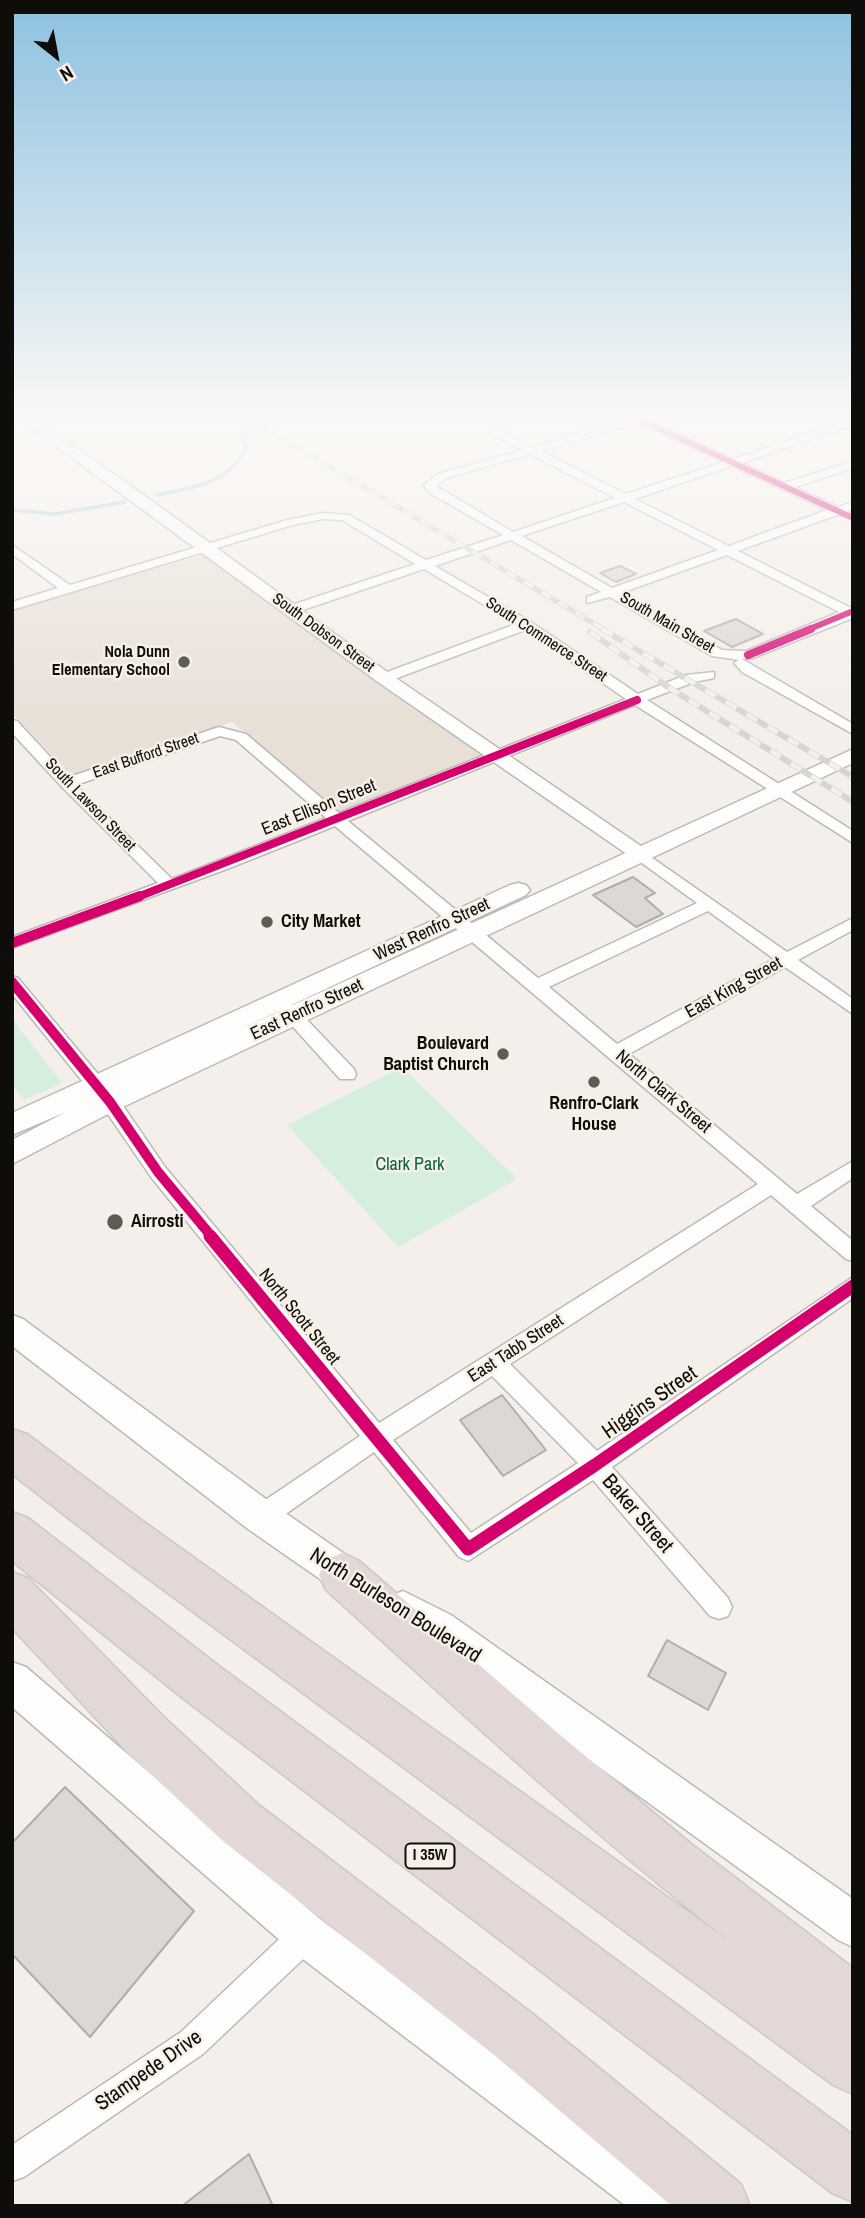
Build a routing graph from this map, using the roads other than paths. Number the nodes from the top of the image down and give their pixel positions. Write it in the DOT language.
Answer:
graph roads {
  1 [pos="172,523"];
  2 [pos="289,523"];
  3 [pos="358,523"];
  4 [pos="489,523"];
  5 [pos="550,523"];
  6 [pos="674,523"];
  7 [pos="806,523"];
  8 [pos="512,536"];
  9 [pos="12,548"];
  10 [pos="209,549"];
  11 [pos="730,551"];
  12 [pos="426,565"];
  13 [pos="69,590"];
  14 [pos="612,593"];
  15 [pos="591,600"];
  16 [pos="12,607"];
  17 [pos="290,610"];
  18 [pos="851,613"];
  19 [pos="526,625"];
  20 [pos="721,667"];
  21 [pos="384,678"];
  22 [pos="637,700"];
  23 [pos="12,724"];
  24 [pos="853,730"];
  25 [pos="853,737"];
  26 [pos="499,755"];
  27 [pos="843,760"];
  28 [pos="66,783"];
  29 [pos="771,784"];
  30 [pos="336,820"];
  31 [pos="853,838"];
  32 [pos="633,848"];
  33 [pos="169,885"];
  34 [pos="707,905"];
  35 [pos="853,923"];
  36 [pos="464,925"];
  37 [pos="12,943"];
  38 [pos="785,960"];
  39 [pos="12,982"];
  40 [pos="535,986"];
  41 [pos="853,1008"];
  42 [pos="286,1009"];
  43 [pos="615,1053"];
  44 [pos="347,1074"];
  45 [pos="103,1094"];
  46 [pos="12,1125"];
  47 [pos="12,1153"];
  48 [pos="853,1168"];
  49 [pos="773,1184"];
  50 [pos="797,1205"];
  51 [pos="853,1253"];
  52 [pos="853,1286"];
  53 [pos="12,1328"];
  54 [pos="494,1363"];
  55 [pos="376,1438"];
  56 [pos="12,1448"];
  57 [pos="595,1465"];
  58 [pos="261,1517"];
  59 [pos="12,1533"];
  60 [pos="468,1549"];
  61 [pos="342,1575"];
  62 [pos="12,1594"];
  63 [pos="719,1608"];
  64 [pos="12,1681"];
  65 [pos="853,1925"];
  66 [pos="306,1935"];
  67 [pos="853,2003"];
  68 [pos="853,2065"];
  69 [pos="12,2165"];
  70 [pos="853,2172"];
  71 [pos="666,2206"];
  72 [pos="719,2206"];
  1 -- 10 [label="street, South Dobson Street"];
  2 -- 10 [label="street, South Commerce Street"];
  3 -- 12 [label="street, South Commerce Street"];
  4 -- 8 [label="street, South Main Street"];
  5 -- 8 [label="street"];
  6 -- 11 [label="street"];
  7 -- 11 [label="street"];
  8 -- 12 [label="street"];
  8 -- 14 [label="street, South Main Street"];
  9 -- 13 [label="street"];
  10 -- 13 [label="street"];
  10 -- 17 [label="street, South Dobson Street"];
  11 -- 14 [label="street"];
  11 -- 18 [label="street"];
  12 -- 17 [label="street"];
  12 -- 19 [label="street, South Commerce Street"];
  13 -- 16 [label="street"];
  14 -- 15 [label="street"];
  14 -- 20 [label="street, South Main Street"];
  17 -- 21 [label="street, South Dobson Street"];
  18 -- 20 [label="street, East Ellison Street"];
  19 -- 21 [label="street"];
  19 -- 22 [label="street, South Commerce Street"];
  20 -- 22 [label="street, East Ellison Street"];
  20 -- 24 [label="street, South Main Street"];
  21 -- 26 [label="street, South Dobson Street"];
  22 -- 26 [label="street, East Ellison Street"];
  22 -- 29 [label="street, South Commerce Street"];
  23 -- 28 [label="street, South Lawson Street"];
  25 -- 29 [label="main road"];
  26 -- 30 [label="street, East Ellison Street"];
  26 -- 32 [label="street, South Dobson Street"];
  27 -- 29 [label="main road"];
  28 -- 30 [label="street, East Bufford Street"];
  28 -- 33 [label="street, South Lawson Street"];
  29 -- 31 [label="street, South Commerce Street"];
  29 -- 32 [label="main road"];
  30 -- 33 [label="street, East Ellison Street"];
  30 -- 36 [label="street, North Clark Street"];
  32 -- 34 [label="street"];
  32 -- 36 [label="main road, West Renfro Street"];
  33 -- 37 [label="street, East Ellison Street"];
  34 -- 38 [label="street"];
  34 -- 40 [label="street"];
  35 -- 38 [label="street, East King Street"];
  36 -- 40 [label="street, North Clark Street"];
  36 -- 42 [label="main road, West Renfro Street"];
  38 -- 41 [label="street"];
  38 -- 43 [label="street, East King Street"];
  39 -- 45 [label="street, North Scott Street"];
  40 -- 43 [label="street, North Clark Street"];
  42 -- 44 [label="street"];
  42 -- 45 [label="main road, West Renfro Street"];
  43 -- 49 [label="street, North Clark Street"];
  45 -- 46 [label="main road, West Renfro Street"];
  45 -- 47 [label="main road"];
  45 -- 55 [label="street, North Scott Street"];
  48 -- 50 [label="street"];
  49 -- 50 [label="street, North Clark Street"];
  49 -- 54 [label="street, East Tabb Street"];
  50 -- 51 [label="street, North Clark Street"];
  52 -- 57 [label="street, Higgins Street"];
  53 -- 58 [label="main road, North Burleson Boulevard"];
  54 -- 55 [label="street, East Tabb Street"];
  54 -- 57 [label="street, Baker Street"];
  55 -- 58 [label="street, East Tabb Street"];
  55 -- 60 [label="street, North Scott Street"];
  56 -- 68 [label="highway"];
  57 -- 60 [label="street, Higgins Street"];
  57 -- 63 [label="street, Baker Street"];
  58 -- 61 [label="main road, North Burleson Boulevard"];
  59 -- 70 [label="highway, I 35W"];
  61 -- 65 [label="main road, North Burleson Boulevard"];
  61 -- 67 [label="highway"];
  62 -- 72 [label="highway"];
  64 -- 66 [label="main road"];
  66 -- 69 [label="street, Stampede Drive"];
  66 -- 71 [label="main road"];
}
